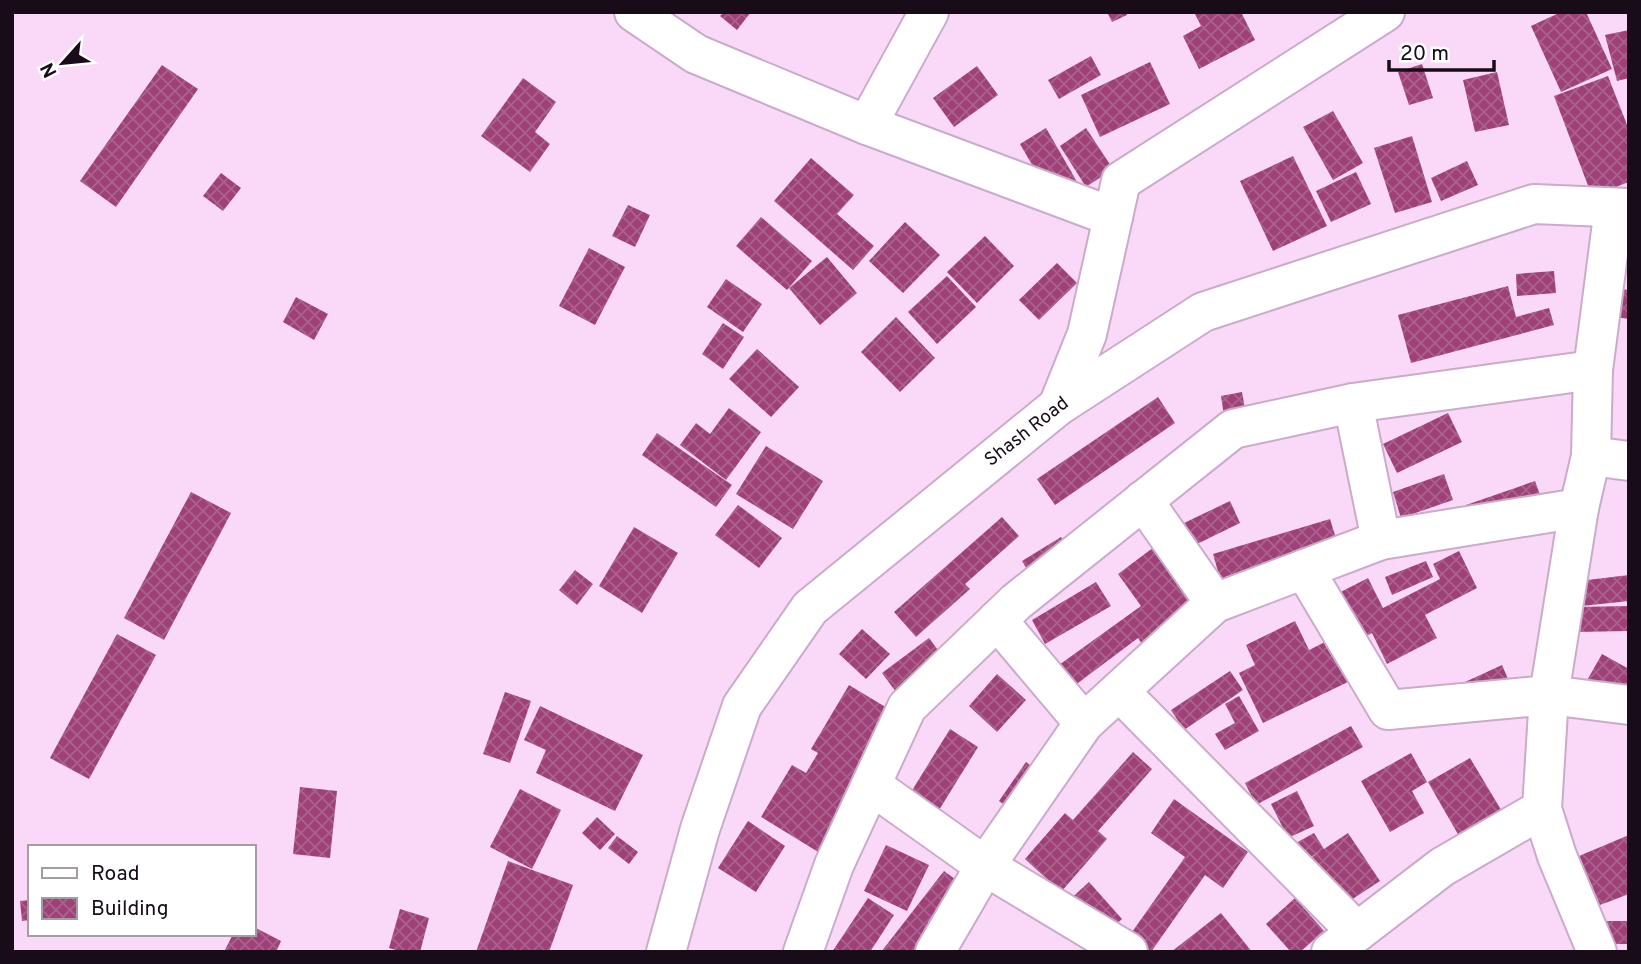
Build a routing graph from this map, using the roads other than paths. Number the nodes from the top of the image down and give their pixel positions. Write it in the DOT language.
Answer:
graph roads {
  1 [pos="634,12"];
  2 [pos="929,12"];
  3 [pos="1385,12"];
  4 [pos="867,125"];
  5 [pos="1621,208"];
  6 [pos="1113,217"];
  7 [pos="1593,370"];
  8 [pos="1353,403"];
  9 [pos="1058,406"];
  10 [pos="1591,456"];
  11 [pos="1629,461"];
  12 [pos="1143,500"];
  13 [pos="1579,508"];
  14 [pos="1381,540"];
  15 [pos="1304,569"];
  16 [pos="1215,603"];
  17 [pos="997,621"];
  18 [pos="1119,691"];
  19 [pos="1549,695"];
  20 [pos="1629,705"];
  21 [pos="1084,723"];
  22 [pos="871,785"];
  23 [pos="1542,808"];
  24 [pos="985,866"];
  25 [pos="1344,942"];
  26 [pos="1607,945"];
  27 [pos="666,952"];
  28 [pos="803,952"];
  29 [pos="935,952"];
  30 [pos="1128,952"];
  1 -- 4 [label="street"];
  2 -- 4 [label="street"];
  3 -- 6 [label="street"];
  4 -- 6 [label="street"];
  5 -- 7 [label="street"];
  5 -- 9 [label="street, Shash Road"];
  6 -- 9 [label="street"];
  7 -- 8 [label="street"];
  7 -- 10 [label="street"];
  8 -- 12 [label="street"];
  8 -- 14 [label="street"];
  9 -- 27 [label="street, Shash Road"];
  10 -- 11 [label="street"];
  10 -- 13 [label="street"];
  12 -- 16 [label="street"];
  12 -- 17 [label="street"];
  13 -- 14 [label="street"];
  13 -- 19 [label="street"];
  14 -- 15 [label="street"];
  15 -- 16 [label="street"];
  15 -- 19 [label="street"];
  16 -- 18 [label="street"];
  17 -- 21 [label="street"];
  17 -- 22 [label="street"];
  18 -- 21 [label="street"];
  18 -- 25 [label="street"];
  19 -- 20 [label="street"];
  19 -- 23 [label="street"];
  21 -- 24 [label="street"];
  22 -- 24 [label="street"];
  22 -- 28 [label="street"];
  23 -- 25 [label="street"];
  23 -- 26 [label="street"];
  24 -- 29 [label="street"];
  24 -- 30 [label="street"];
}
